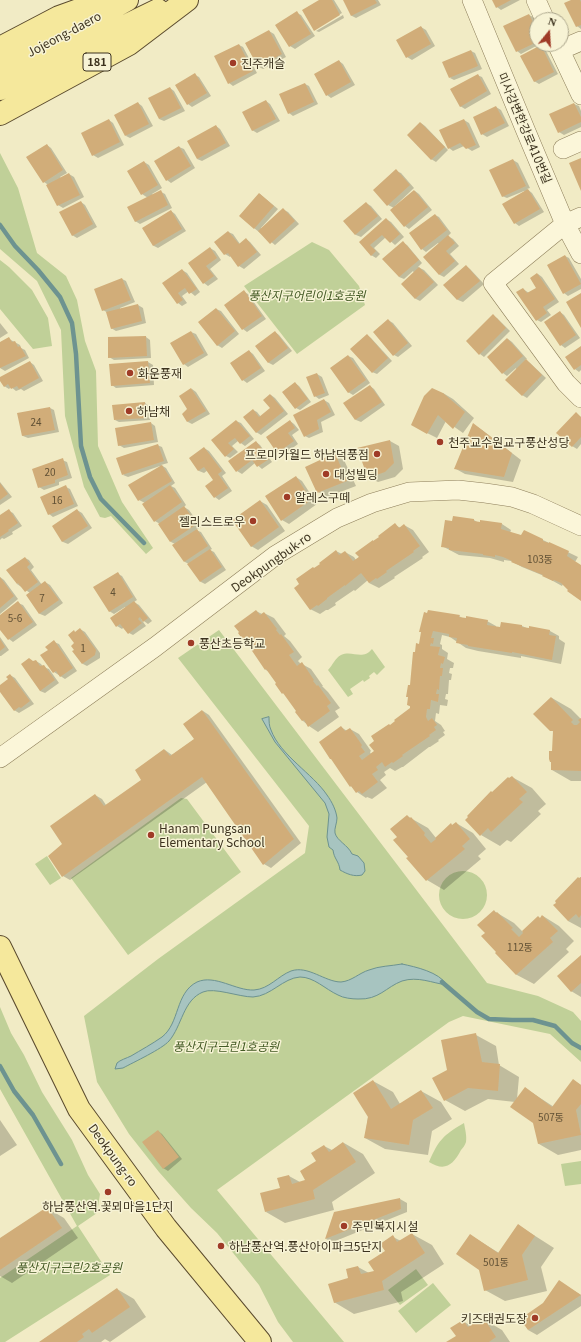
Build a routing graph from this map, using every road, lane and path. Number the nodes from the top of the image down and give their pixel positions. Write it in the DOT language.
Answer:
graph roads {
  1 [pos="107,0"];
  2 [pos="127,0"];
  3 [pos="180,0"];
  4 [pos="187,0"];
  5 [pos="472,0"];
  6 [pos="536,0"];
  7 [pos="541,12"];
  8 [pos="581,41"];
  9 [pos="569,44"];
  10 [pos="0,48"];
  11 [pos="561,52"];
  12 [pos="0,68"];
  13 [pos="0,89"];
  14 [pos="581,95"];
  15 [pos="0,114"];
  16 [pos="581,141"];
  17 [pos="563,149"];
  18 [pos="573,220"];
  19 [pos="581,254"];
  20 [pos="581,398"];
  21 [pos="581,526"];
  22 [pos="0,758"];
  23 [pos="0,947"];
  24 [pos="260,1342"];
  1 -- 10 [label="main road, Jojeong-daero"];
  2 -- 12 [label="main road, Jojeong-daero"];
  3 -- 13 [label="main road, Jojeong-daero / 181"];
  4 -- 15 [label="main road, 181"];
  5 -- 18 [label="street, 미사강변한강로410번길"];
  6 -- 7 [label="street"];
  8 -- 9 [label="street"];
  11 -- 14 [label="street"];
  16 -- 17 [label="street"];
  18 -- 19 [label="street, 미사강변한강로410번길"];
  18 -- 20 [label="street"];
  21 -- 22 [label="street, Deokpungbuk-ro"];
  23 -- 24 [label="main road, Deokpung-ro"];
}
